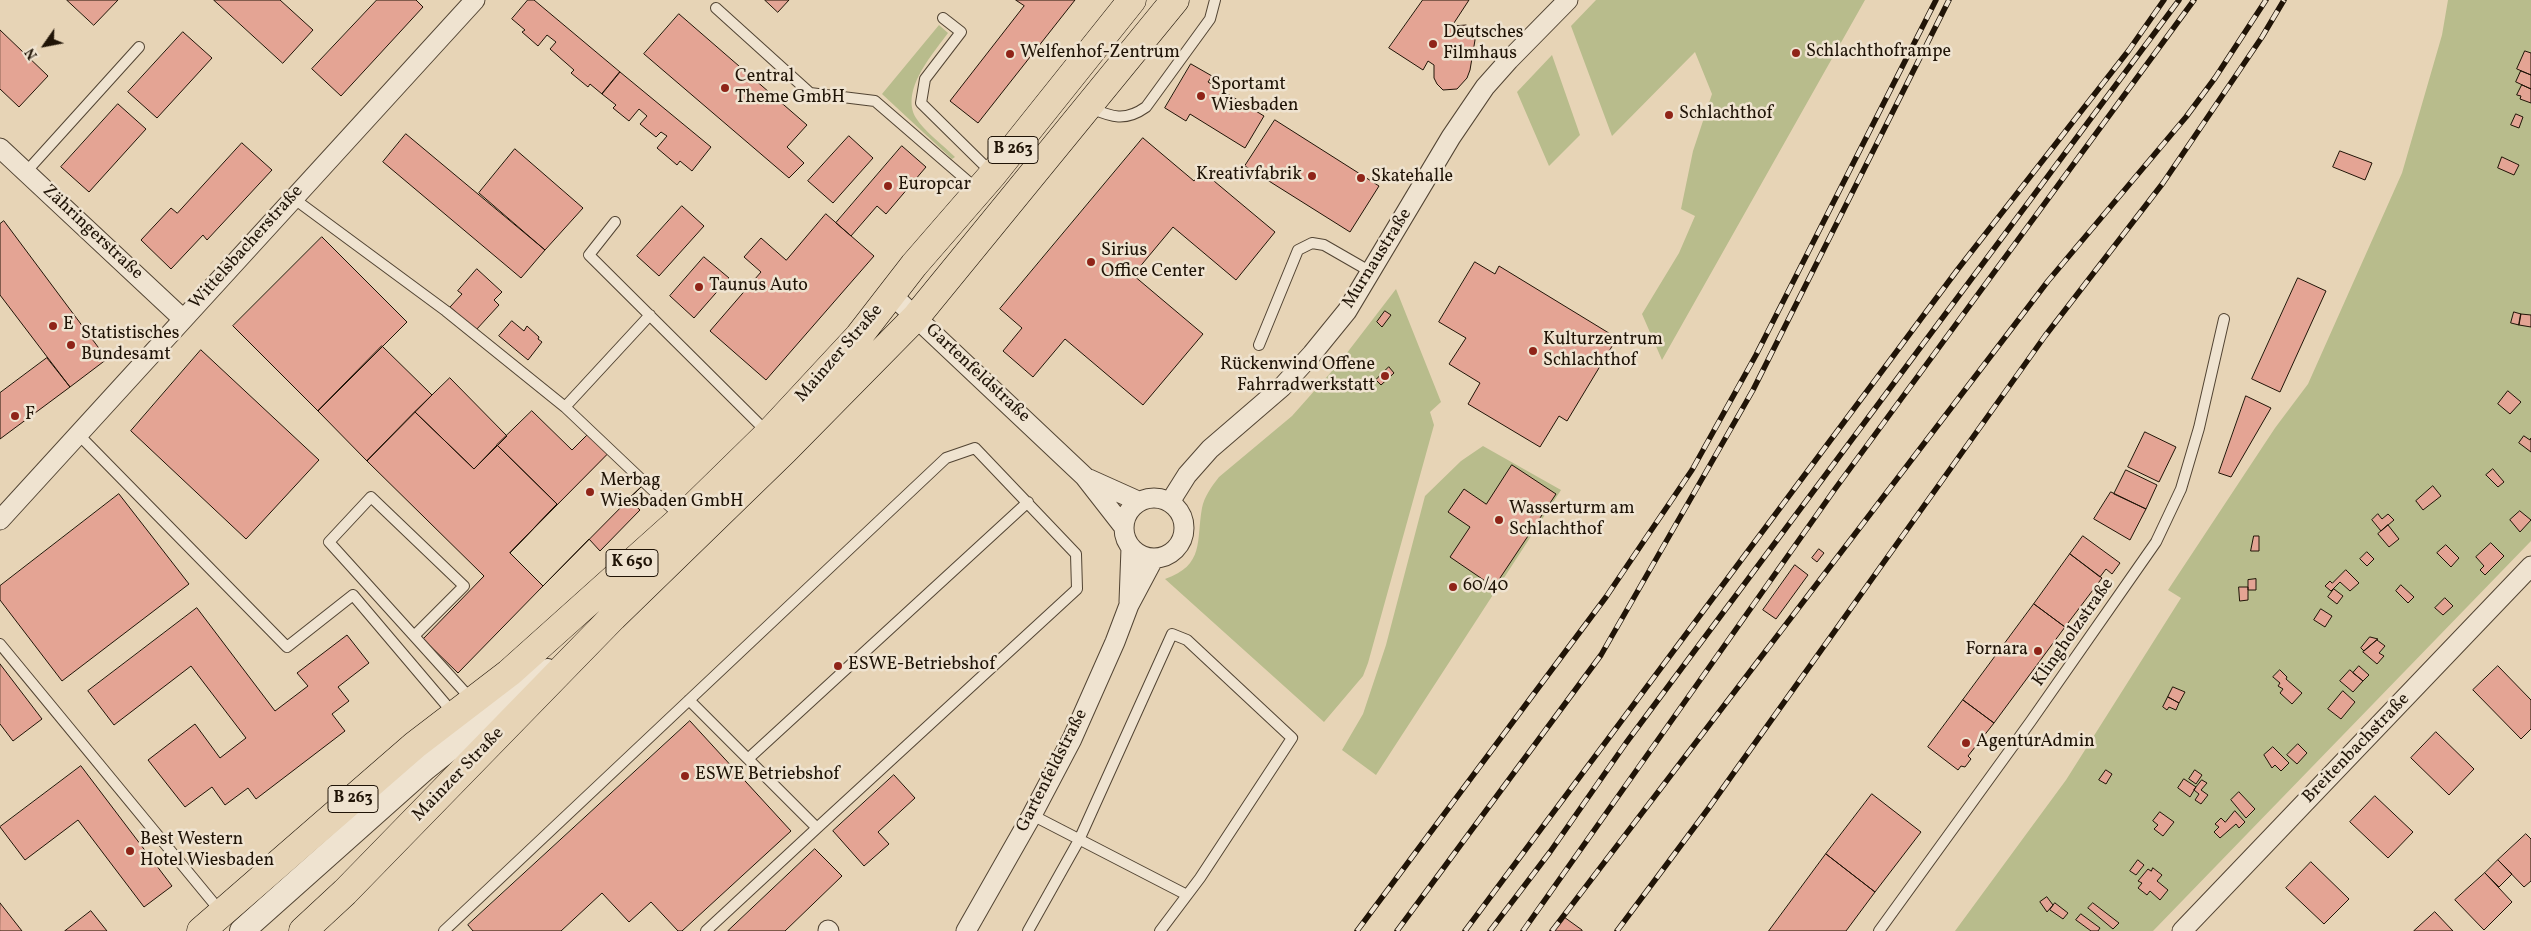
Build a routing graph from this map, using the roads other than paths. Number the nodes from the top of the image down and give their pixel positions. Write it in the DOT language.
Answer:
graph roads {
  1 [pos="475,0"];
  2 [pos="1175,0"];
  3 [pos="1216,0"];
  4 [pos="1568,0"];
  5 [pos="1132,1"];
  6 [pos="716,8"];
  7 [pos="943,18"];
  8 [pos="139,47"];
  9 [pos="1089,108"];
  10 [pos="0,148"];
  11 [pos="26,172"];
  12 [pos="986,182"];
  13 [pos="293,198"];
  14 [pos="615,222"];
  15 [pos="1371,272"];
  16 [pos="891,294"];
  17 [pos="650,315"];
  18 [pos="916,317"];
  19 [pos="2224,319"];
  20 [pos="183,320"];
  21 [pos="1259,345"];
  22 [pos="565,407"];
  23 [pos="77,433"];
  24 [pos="769,433"];
  25 [pos="1084,476"];
  26 [pos="722,480"];
  27 [pos="1028,502"];
  28 [pos="1138,502"];
  29 [pos="1170,502"];
  30 [pos="682,518"];
  31 [pos="0,520"];
  32 [pos="1123,526"];
  33 [pos="1131,548"];
  34 [pos="1154,558"];
  35 [pos="2531,566"];
  36 [pos="1128,605"];
  37 [pos="613,617"];
  38 [pos="414,636"];
  39 [pos="0,644"];
  40 [pos="509,672"];
  41 [pos="690,700"];
  42 [pos="463,707"];
  43 [pos="749,758"];
  44 [pos="426,768"];
  45 [pos="1032,815"];
  46 [pos="817,828"];
  47 [pos="1079,840"];
  48 [pos="1187,895"];
  49 [pos="222,913"];
  50 [pos="201,931"];
  51 [pos="242,931"];
  52 [pos="303,931"];
  53 [pos="444,931"];
  54 [pos="706,931"];
  55 [pos="966,931"];
  56 [pos="1028,931"];
  57 [pos="1160,931"];
  58 [pos="1879,931"];
  59 [pos="2182,931"];
  1 -- 13 [label="street, Wittelsbacherstraße"];
  2 -- 9 [label="main road, Mainzer Straße / B 263"];
  3 -- 9 [label="lane"];
  4 -- 15 [label="street, Murnaustraße"];
  5 -- 12 [label="main road, Mainzer Straße / B 263"];
  6 -- 12 [label="lane"];
  7 -- 12 [label="lane"];
  8 -- 11 [label="lane"];
  9 -- 18 [label="main road, Mainzer Straße / B 263"];
  10 -- 11 [label="street, Zähringerstraße"];
  11 -- 20 [label="street, Zähringerstraße"];
  12 -- 16 [label="main road, Mainzer Straße / B 263"];
  13 -- 20 [label="street, Wittelsbacherstraße"];
  13 -- 22 [label="lane"];
  14 -- 17 [label="lane"];
  15 -- 21 [label="lane"];
  15 -- 29 [label="street, Murnaustraße"];
  16 -- 18 [label="street, Gartenfeldstraße"];
  16 -- 24 [label="main road, Mainzer Straße / B 263"];
  17 -- 22 [label="lane"];
  17 -- 24 [label="lane"];
  18 -- 25 [label="street, Gartenfeldstraße"];
  18 -- 37 [label="main road, Mainzer Straße"];
  19 -- 58 [label="lane, Klingholzstraße"];
  20 -- 23 [label="street, Wittelsbacherstraße"];
  22 -- 30 [label="lane"];
  23 -- 31 [label="street, Wittelsbacherstraße"];
  23 -- 42 [label="lane"];
  24 -- 26 [label="main road, Mainzer Straße / B 263"];
  25 -- 28 [label="street, Gartenfeldstraße"];
  25 -- 32 [label="street, Gartenfeldstraße"];
  26 -- 30 [label="main road, Mainzer Straße / K 650"];
  27 -- 41 [label="lane"];
  27 -- 43 [label="lane"];
  27 -- 46 [label="lane"];
  28 -- 29 [label="street"];
  28 -- 32 [label="street"];
  29 -- 34 [label="street"];
  30 -- 40 [label="main road, Mainzer Straße / K 650"];
  32 -- 33 [label="street"];
  33 -- 34 [label="street"];
  33 -- 36 [label="street, Gartenfeldstraße"];
  34 -- 36 [label="street, Gartenfeldstraße"];
  35 -- 59 [label="street, Breitenbachstraße"];
  36 -- 45 [label="street, Gartenfeldstraße"];
  37 -- 44 [label="street, Mainzer Straße / K 650"];
  37 -- 52 [label="main road, Mainzer Straße"];
  38 -- 38 [label="lane"];
  38 -- 42 [label="lane"];
  39 -- 49 [label="lane"];
  40 -- 42 [label="main road, Mainzer Straße / B 263"];
  40 -- 44 [label="street, Mainzer Straße / K 650"];
  41 -- 43 [label="lane"];
  41 -- 53 [label="lane"];
  42 -- 49 [label="main road, Mainzer Straße / B 263"];
  43 -- 46 [label="lane"];
  44 -- 51 [label="street, Mainzer Straße / K 650"];
  45 -- 47 [label="lane"];
  45 -- 55 [label="street, Gartenfeldstraße"];
  46 -- 54 [label="lane"];
  47 -- 48 [label="lane"];
  47 -- 48 [label="lane"];
  47 -- 56 [label="lane"];
  48 -- 57 [label="lane"];
  49 -- 50 [label="main road, Mainzer Straße / B 263"];
}
